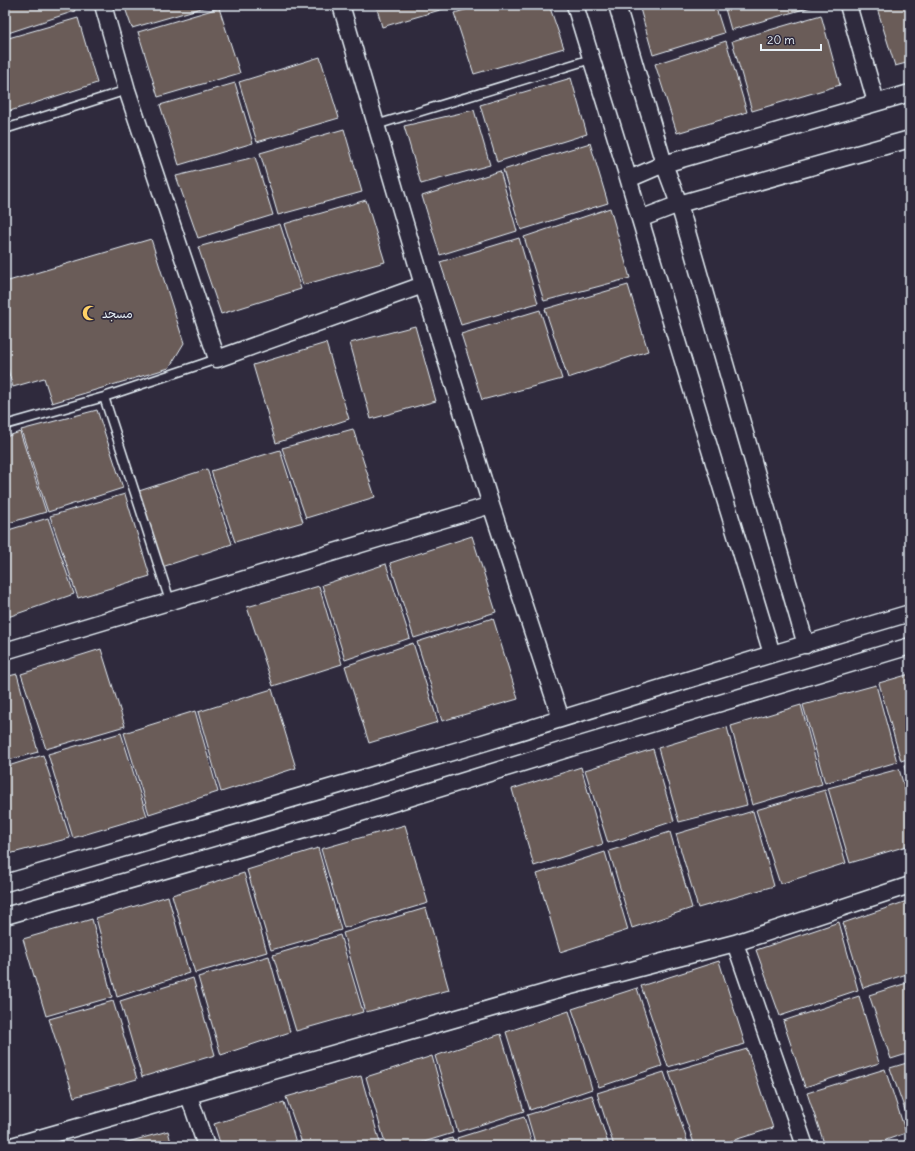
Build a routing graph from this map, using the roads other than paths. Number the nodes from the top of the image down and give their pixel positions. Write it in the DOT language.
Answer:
graph roads {
  1 [pos="103,5"];
  2 [pos="341,5"];
  3 [pos="575,5"];
  4 [pos="617,5"];
  5 [pos="848,5"];
  6 [pos="591,59"];
  7 [pos="127,90"];
  8 [pos="910,93"];
  9 [pos="876,102"];
  10 [pos="376,125"];
  11 [pos="5,129"];
  12 [pos="910,139"];
  13 [pos="664,164"];
  14 [pos="629,180"];
  15 [pos="679,204"];
  16 [pos="640,219"];
  17 [pos="423,285"];
  18 [pos="217,359"];
  19 [pos="104,397"];
  20 [pos="5,425"];
  21 [pos="491,505"];
  22 [pos="170,601"];
  23 [pos="910,613"];
  24 [pos="806,645"];
  25 [pos="910,646"];
  26 [pos="5,651"];
  27 [pos="772,654"];
  28 [pos="561,719"];
  29 [pos="5,883"];
  30 [pos="910,885"];
  31 [pos="5,916"];
  32 [pos="735,943"];
  33 [pos="189,1096"];
  34 [pos="12,1146"];
  35 [pos="206,1146"];
  36 [pos="805,1146"];
  1 -- 7 [label="street"];
  2 -- 10 [label="street"];
  3 -- 6 [label="street"];
  4 -- 13 [label="street"];
  5 -- 9 [label="street"];
  6 -- 10 [label="lane"];
  6 -- 14 [label="street"];
  7 -- 11 [label="lane"];
  7 -- 18 [label="street"];
  8 -- 9 [label="street"];
  9 -- 13 [label="street"];
  10 -- 17 [label="street"];
  12 -- 15 [label="street"];
  13 -- 14 [label="street"];
  13 -- 15 [label="street"];
  14 -- 16 [label="street"];
  15 -- 16 [label="street"];
  15 -- 24 [label="street"];
  16 -- 27 [label="street"];
  17 -- 18 [label="street"];
  17 -- 21 [label="street"];
  18 -- 19 [label="lane"];
  19 -- 20 [label="lane"];
  19 -- 22 [label="lane"];
  21 -- 22 [label="street"];
  21 -- 28 [label="street"];
  22 -- 26 [label="street"];
  23 -- 24 [label="street"];
  24 -- 27 [label="street"];
  25 -- 31 [label="street"];
  27 -- 28 [label="street"];
  28 -- 29 [label="street"];
  30 -- 32 [label="street"];
  32 -- 33 [label="street"];
  32 -- 36 [label="street"];
  33 -- 34 [label="street"];
  33 -- 35 [label="street"];
}
